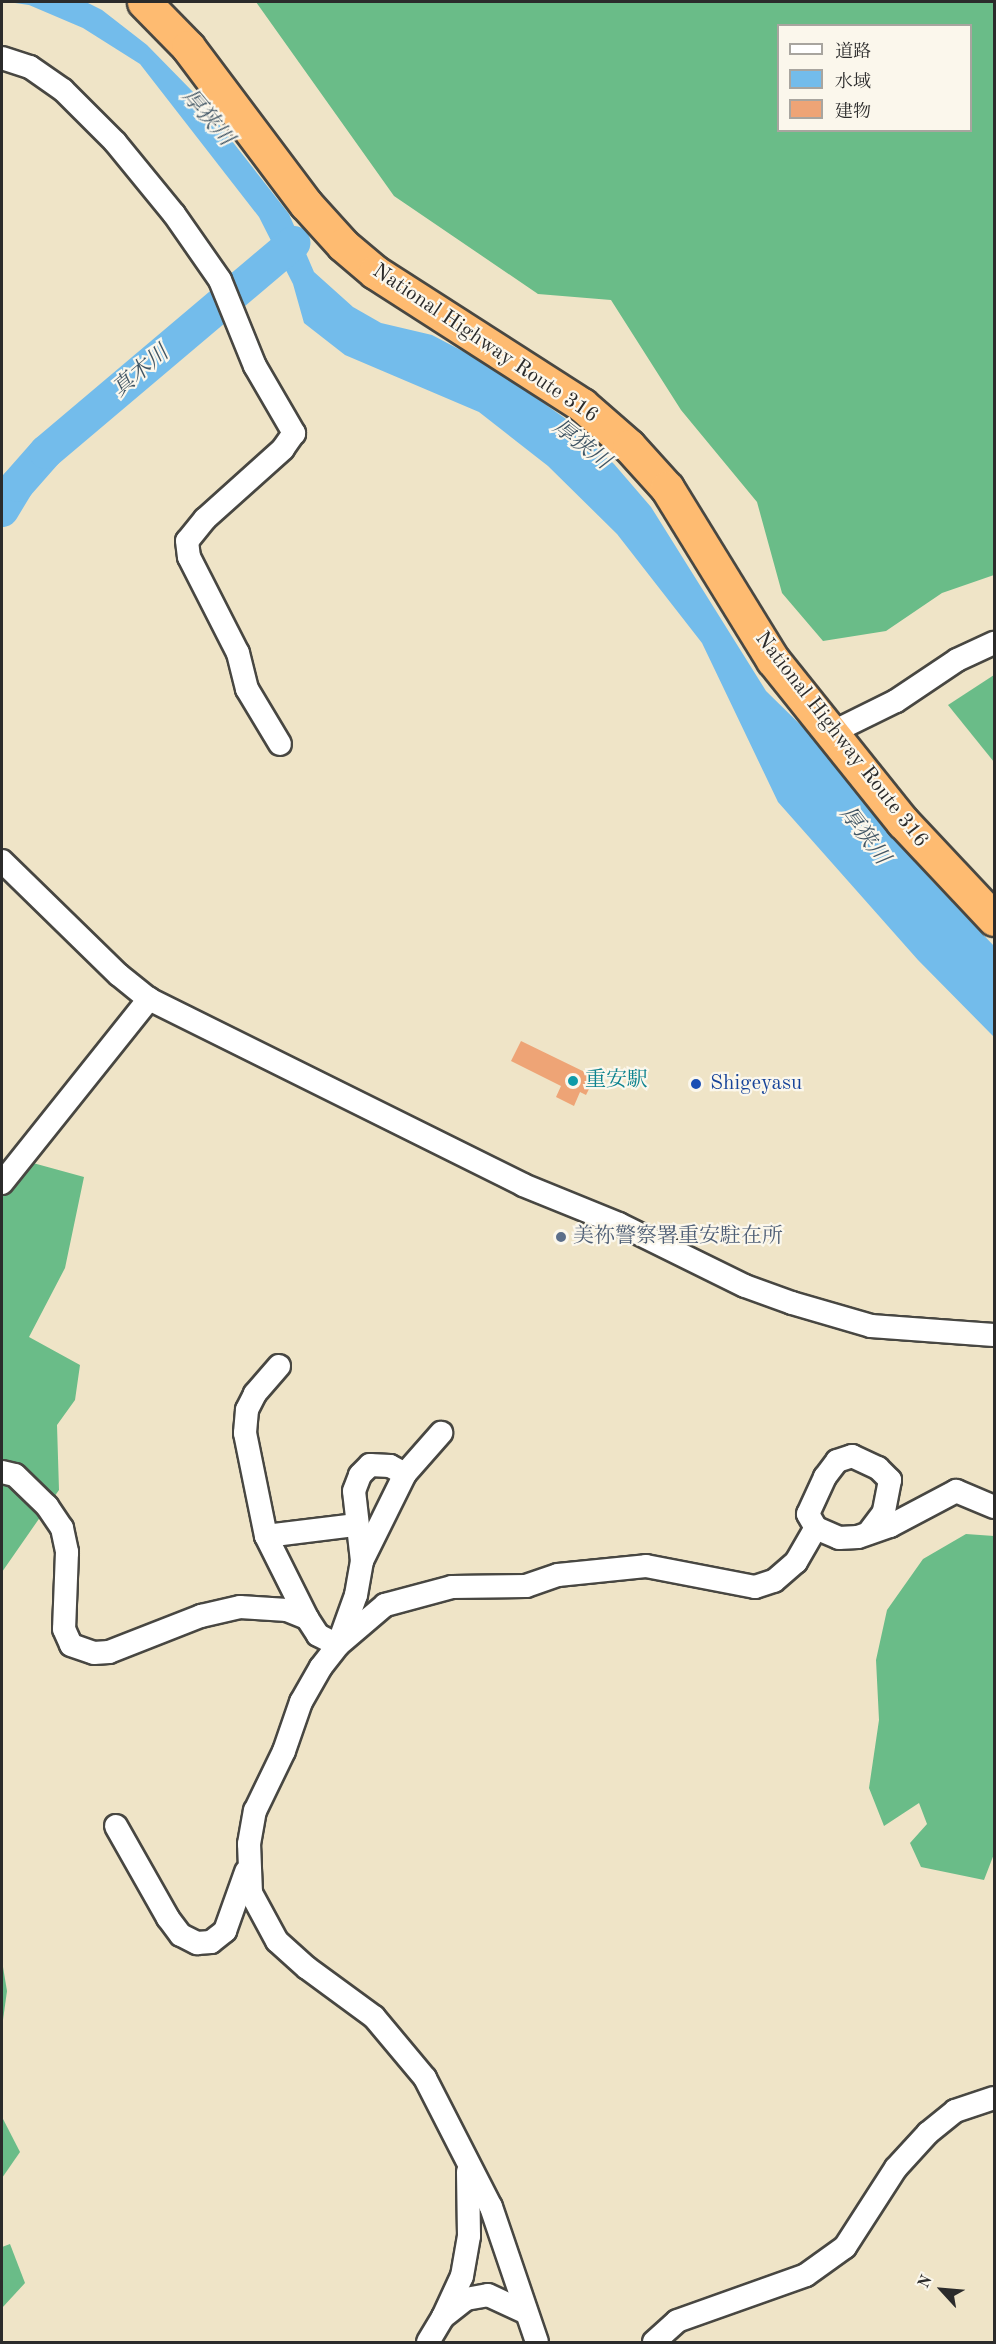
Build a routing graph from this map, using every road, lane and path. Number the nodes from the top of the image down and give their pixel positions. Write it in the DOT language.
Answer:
graph roads {
  1 [pos="144,2"];
  2 [pos="2,58"];
  3 [pos="994,643"];
  4 [pos="831,733"];
  5 [pos="280,744"];
  6 [pos="2,861"];
  7 [pos="994,919"];
  8 [pos="149,999"];
  9 [pos="2,1183"];
  10 [pos="994,1335"];
  11 [pos="279,1366"];
  12 [pos="441,1433"];
  13 [pos="2,1472"];
  14 [pos="405,1474"];
  15 [pos="994,1508"];
  16 [pos="356,1525"];
  17 [pos="816,1528"];
  18 [pos="868,1533"];
  19 [pos="266,1536"];
  20 [pos="362,1561"];
  21 [pos="321,1633"];
  22 [pos="116,1826"];
  23 [pos="248,1865"];
  24 [pos="994,2098"];
  25 [pos="466,2156"];
  26 [pos="524,2312"];
  27 [pos="443,2317"];
  28 [pos="428,2343"];
  29 [pos="537,2343"];
  30 [pos="654,2343"];
  1 -- 4 [label="highway, National Highway Route 316"];
  2 -- 5 [label="street"];
  3 -- 4 [label="street"];
  4 -- 7 [label="highway, National Highway Route 316"];
  6 -- 8 [label="street"];
  8 -- 9 [label="street"];
  8 -- 10 [label="street"];
  11 -- 19 [label="street"];
  12 -- 14 [label="street"];
  13 -- 21 [label="street"];
  14 -- 16 [label="street"];
  14 -- 20 [label="street"];
  15 -- 18 [label="street"];
  16 -- 19 [label="street"];
  16 -- 20 [label="street"];
  17 -- 18 [label="street"];
  17 -- 18 [label="street"];
  17 -- 21 [label="street"];
  19 -- 21 [label="street"];
  20 -- 21 [label="street"];
  21 -- 23 [label="street"];
  22 -- 23 [label="street"];
  23 -- 25 [label="street"];
  24 -- 30 [label="street"];
  25 -- 26 [label="street"];
  25 -- 27 [label="street"];
  26 -- 27 [label="street"];
  26 -- 29 [label="street"];
  27 -- 28 [label="street"];
}
